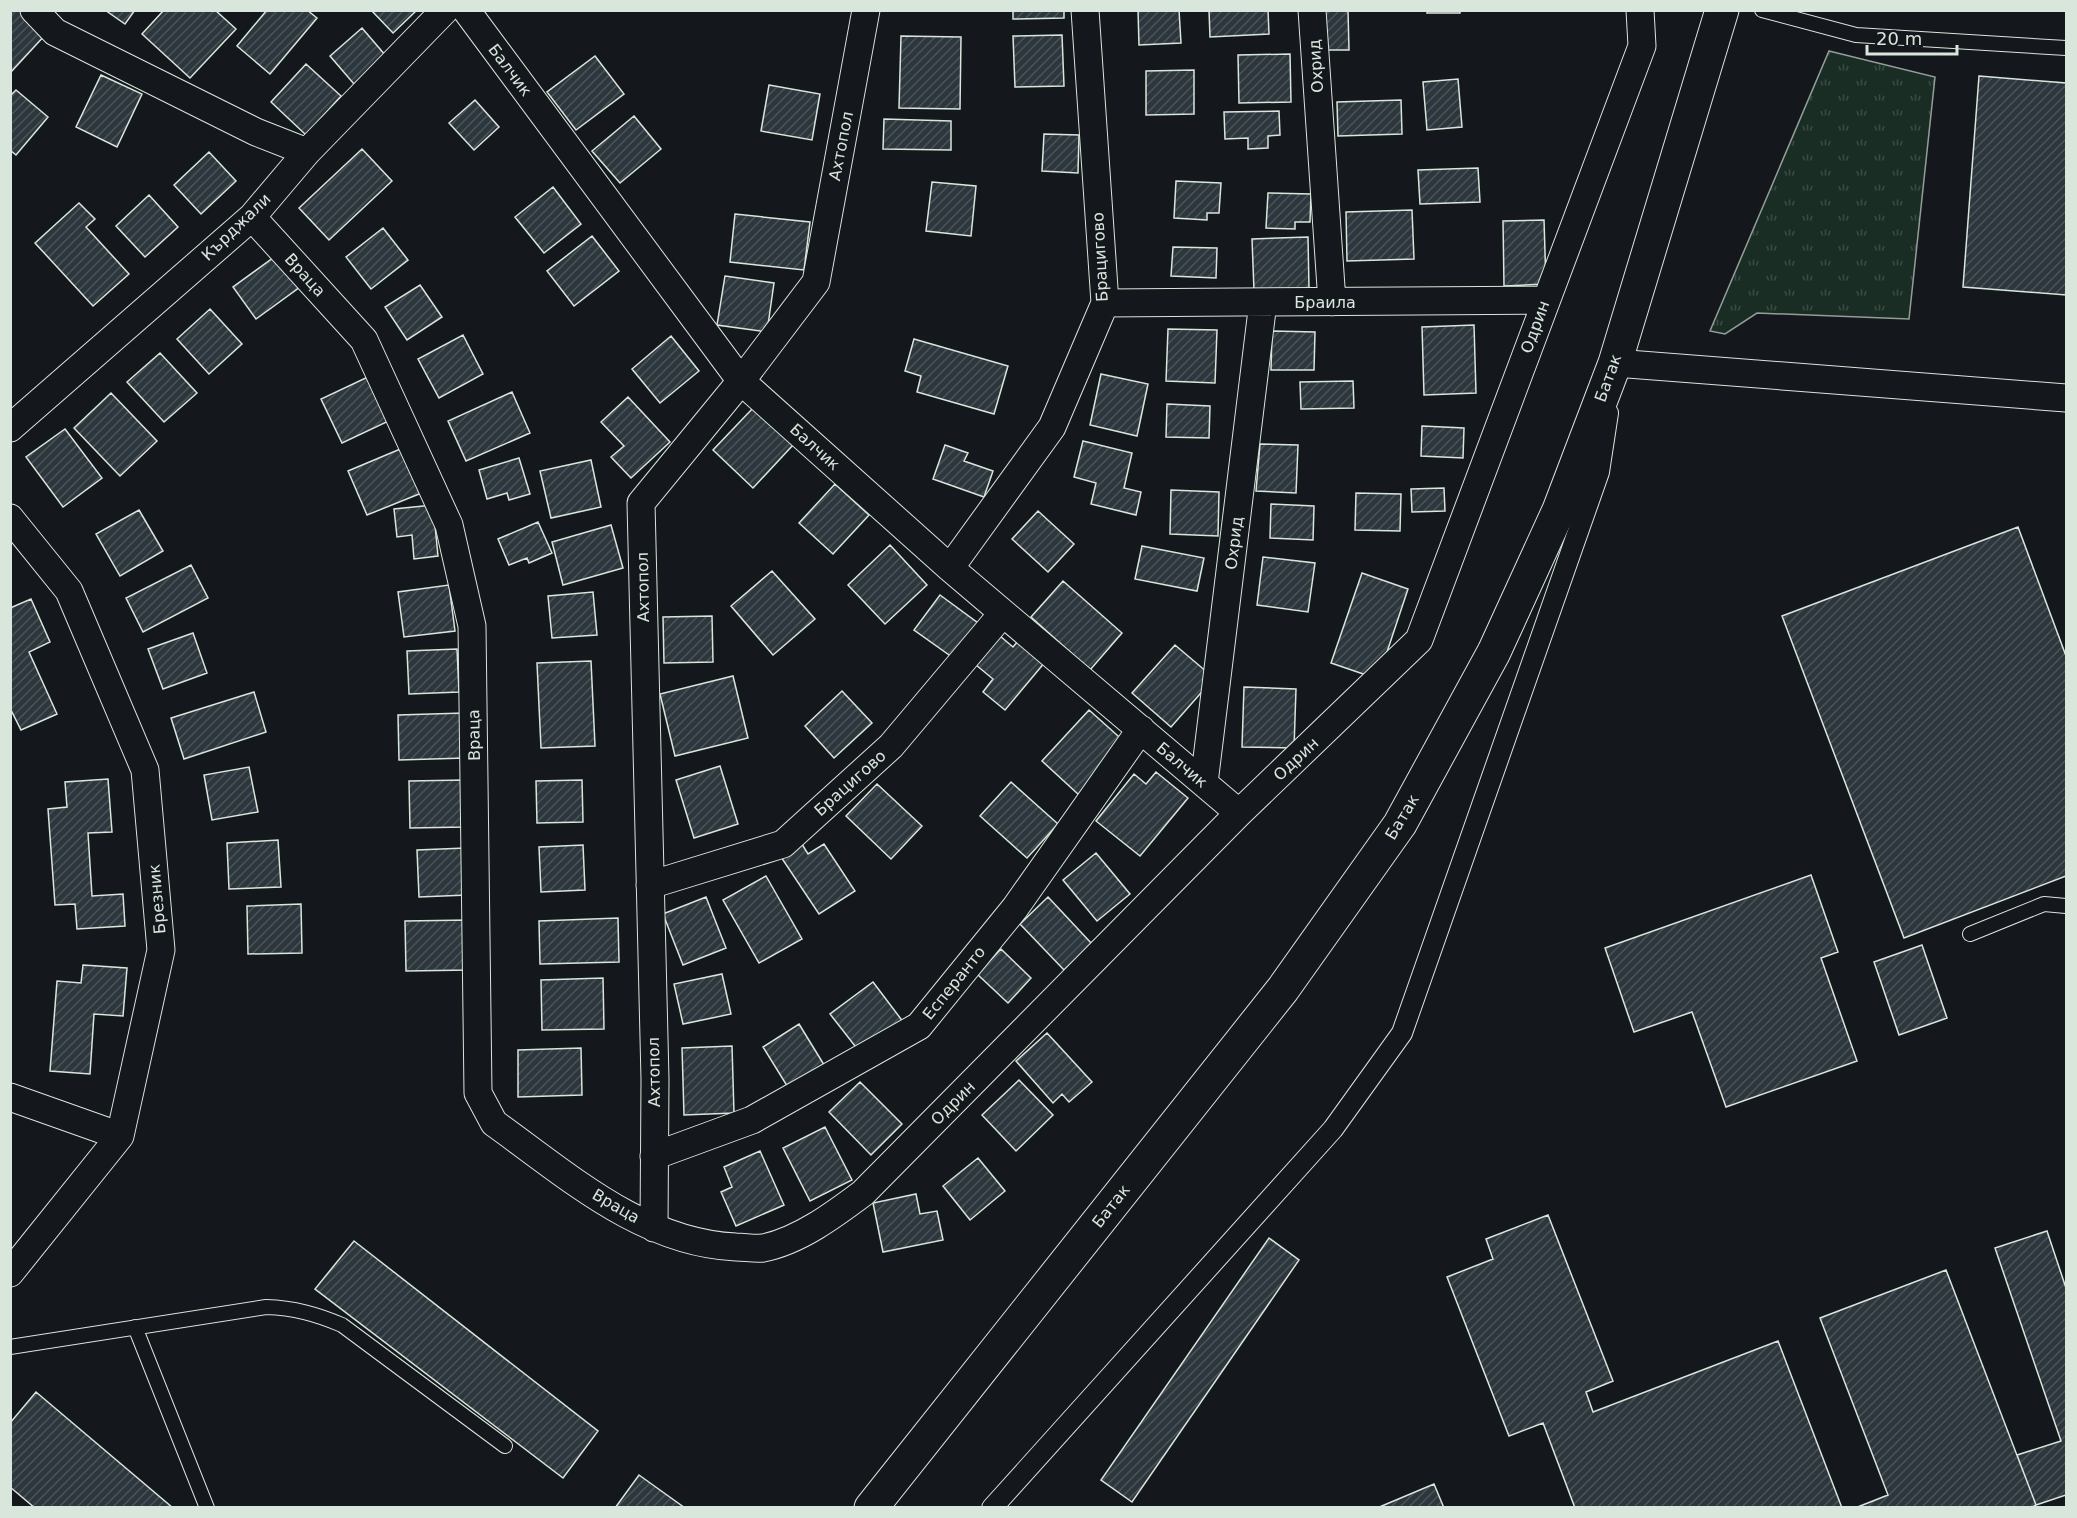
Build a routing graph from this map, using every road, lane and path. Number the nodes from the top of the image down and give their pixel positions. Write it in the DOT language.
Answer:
graph roads {
  1 [pos="34,10"];
  2 [pos="445,10"];
  3 [pos="466,10"];
  4 [pos="866,10"];
  5 [pos="1085,10"];
  6 [pos="1312,10"];
  7 [pos="1640,10"];
  8 [pos="1722,10"];
  9 [pos="1762,10"];
  10 [pos="2067,48"];
  11 [pos="307,152"];
  12 [pos="252,217"];
  13 [pos="1545,300"];
  14 [pos="1263,302"];
  15 [pos="1332,302"];
  16 [pos="1105,303"];
  17 [pos="1615,363"];
  18 [pos="741,381"];
  19 [pos="2067,398"];
  20 [pos="10,428"];
  21 [pos="10,518"];
  22 [pos="950,568"];
  23 [pos="1003,613"];
  24 [pos="1141,729"];
  25 [pos="1204,783"];
  26 [pos="1239,813"];
  27 [pos="650,885"];
  28 [pos="2067,906"];
  29 [pos="1970,934"];
  30 [pos="10,1097"];
  31 [pos="120,1136"];
  32 [pos="654,1155"];
  33 [pos="654,1228"];
  34 [pos="10,1273"];
  35 [pos="135,1327"];
  36 [pos="10,1347"];
  37 [pos="505,1446"];
  38 [pos="207,1508"];
  39 [pos="872,1508"];
  40 [pos="992,1508"];
  1 -- 11 [label="street"];
  2 -- 11 [label="street, Кърджали"];
  3 -- 18 [label="street, Балчик"];
  4 -- 18 [label="street, Ахтопол"];
  5 -- 16 [label="street, Брацигово"];
  6 -- 15 [label="street, Охрид"];
  7 -- 13 [label="street, Одрин"];
  8 -- 17 [label="street, Батак"];
  9 -- 10 [label="lane"];
  11 -- 12 [label="street, Кърджали"];
  12 -- 20 [label="street, Кърджали"];
  12 -- 33 [label="street, Враца"];
  13 -- 15 [label="street, Браила"];
  13 -- 26 [label="street, Одрин"];
  14 -- 15 [label="street, Браила"];
  14 -- 16 [label="street, Браила"];
  14 -- 25 [label="street, Охрид"];
  16 -- 22 [label="street, Брацигово"];
  17 -- 19 [label="street"];
  17 -- 39 [label="street, Батак"];
  17 -- 40 [label="street"];
  18 -- 22 [label="street, Балчик"];
  18 -- 27 [label="street, Ахтопол"];
  21 -- 31 [label="street, Брезник"];
  22 -- 23 [label="street, Балчик"];
  23 -- 24 [label="street, Балчик"];
  23 -- 27 [label="street, Брацигово"];
  24 -- 25 [label="street, Балчик"];
  24 -- 32 [label="street, Есперанто"];
  25 -- 26 [label="street, Балчик"];
  26 -- 33 [label="street, Одрин"];
  27 -- 32 [label="street, Ахтопол"];
  28 -- 29 [label="lane"];
  30 -- 31 [label="street"];
  31 -- 34 [label="street, Брезник"];
  32 -- 33 [label="street, Ахтопол"];
  35 -- 36 [label="lane"];
  35 -- 37 [label="lane"];
  35 -- 38 [label="lane"];
}
